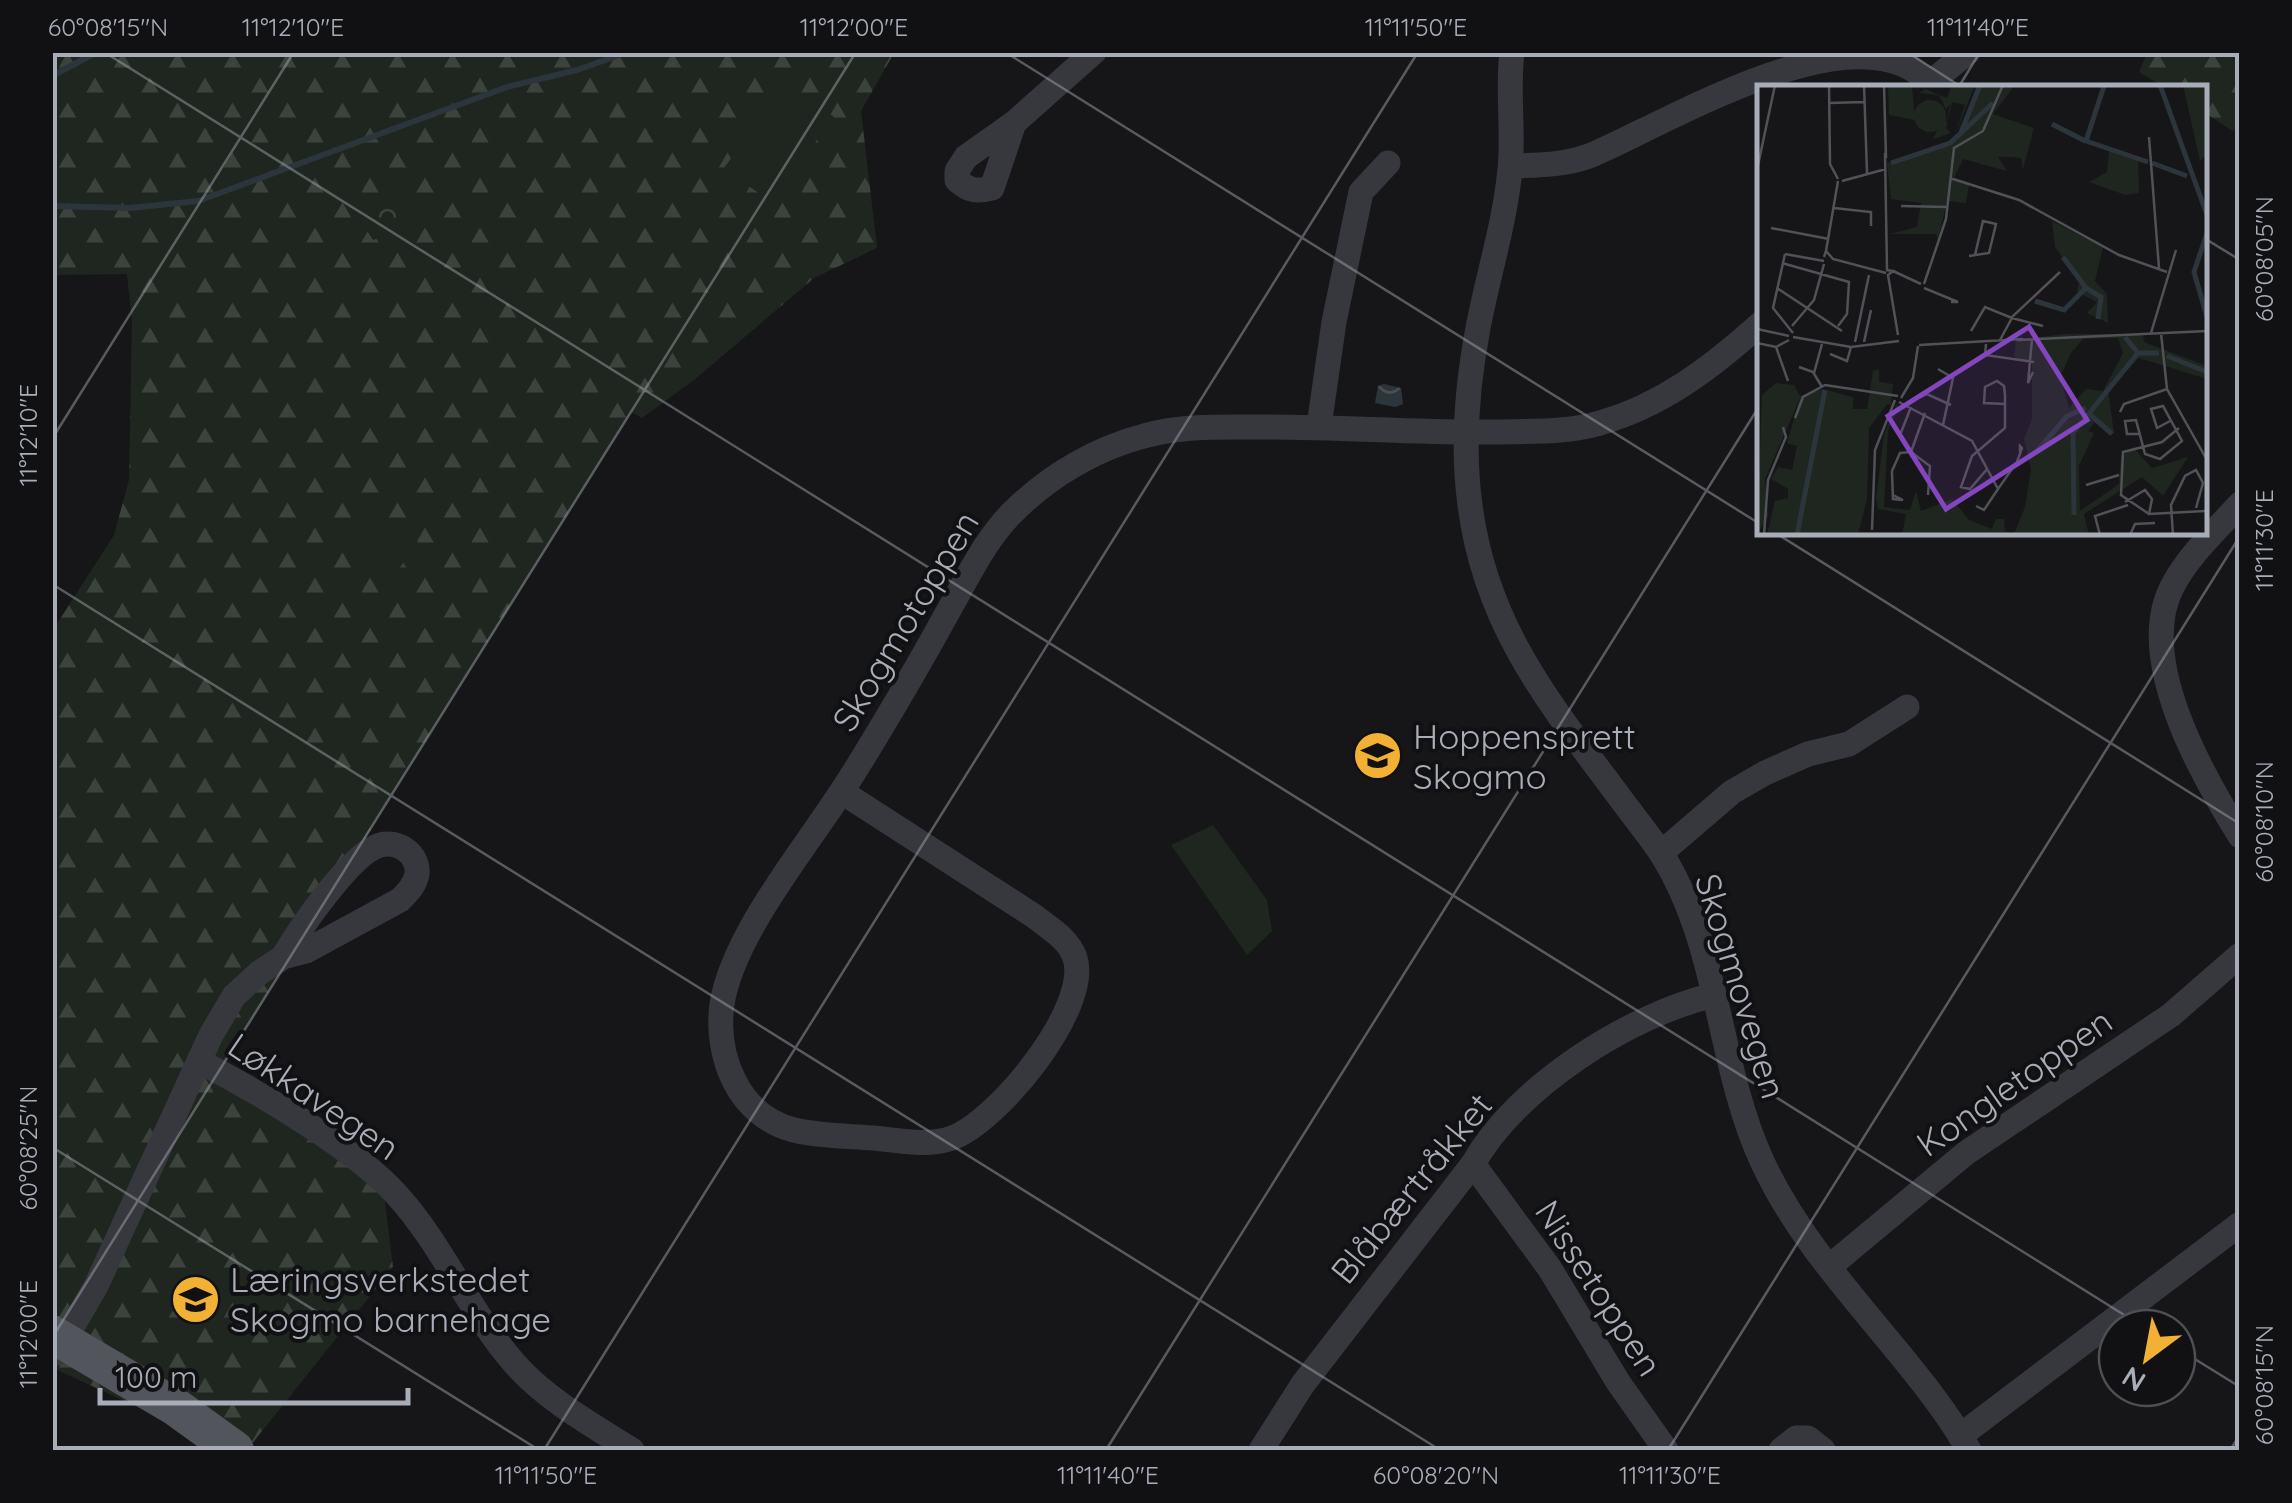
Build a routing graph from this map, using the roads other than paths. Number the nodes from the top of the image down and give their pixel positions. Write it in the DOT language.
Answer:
graph roads {
  1 [pos="1094,52"];
  2 [pos="1512,52"];
  3 [pos="1968,52"];
  4 [pos="1932,85"];
  5 [pos="1014,122"];
  6 [pos="1388,162"];
  7 [pos="1510,166"];
  8 [pos="1757,326"];
  9 [pos="1319,426"];
  10 [pos="1466,432"];
  11 [pos="2240,504"];
  12 [pos="1907,707"];
  13 [pos="842,792"];
  14 [pos="2240,836"];
  15 [pos="1661,854"];
  16 [pos="2240,955"];
  17 [pos="283,957"];
  18 [pos="1714,995"];
  19 [pos="199,1062"];
  20 [pos="1473,1164"];
  21 [pos="2240,1224"];
  22 [pos="1829,1267"];
  23 [pos="56,1347"];
  24 [pos="1964,1443"];
  25 [pos="231,1448"];
  26 [pos="632,1450"];
  27 [pos="1261,1450"];
  28 [pos="1666,1450"];
  29 [pos="1781,1450"];
  30 [pos="1823,1450"];
  1 -- 5 [label="street"];
  2 -- 7 [label="street, Skogmovegen"];
  3 -- 4 [label="street"];
  4 -- 7 [label="street"];
  6 -- 9 [label="street"];
  7 -- 10 [label="street, Skogmovegen"];
  8 -- 10 [label="street, Skogmotoppen"];
  9 -- 10 [label="street, Skogmotoppen"];
  9 -- 13 [label="street, Skogmotoppen"];
  10 -- 15 [label="street, Skogmovegen"];
  11 -- 14 [label="street"];
  12 -- 15 [label="street"];
  13 -- 13 [label="street, Skogmotoppen"];
  15 -- 18 [label="street, Skogmovegen"];
  16 -- 22 [label="street, Kongletoppen"];
  17 -- 17 [label="street"];
  17 -- 19 [label="street"];
  18 -- 20 [label="street, Blåbærtråkket"];
  18 -- 22 [label="street, Skogmovegen"];
  19 -- 23 [label="street"];
  19 -- 26 [label="street, Løkkavegen"];
  20 -- 27 [label="street, Blåbærtråkket"];
  20 -- 28 [label="street, Nissetoppen"];
  21 -- 24 [label="street"];
  22 -- 24 [label="street, Skogmovegen"];
  23 -- 25 [label="main road"];
  29 -- 30 [label="street"];
}
